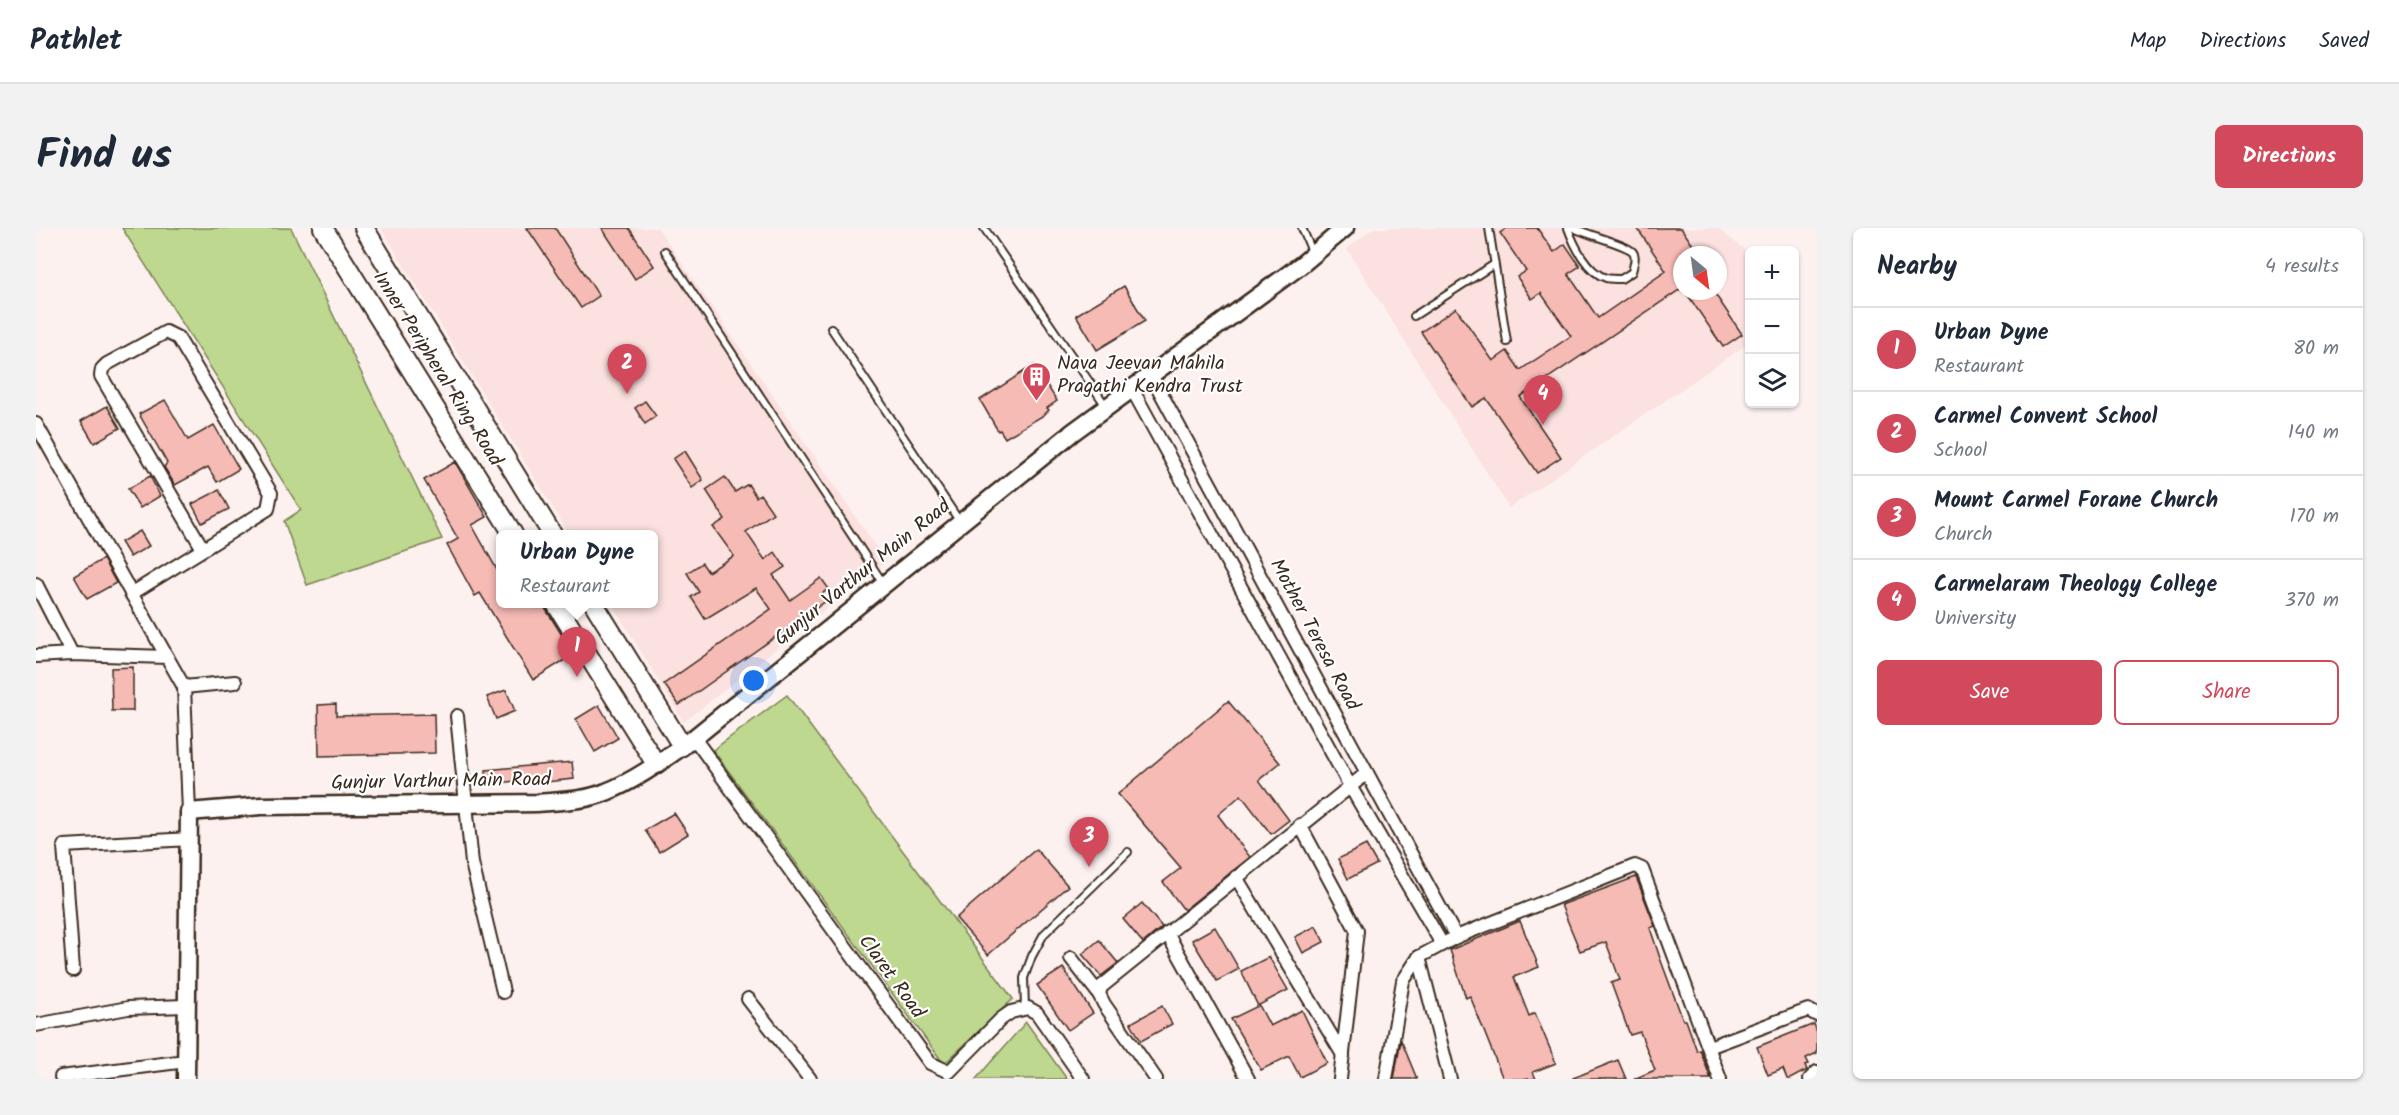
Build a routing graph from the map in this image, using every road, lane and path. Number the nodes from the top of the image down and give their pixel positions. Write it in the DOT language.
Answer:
graph roads {
  1 [pos="323,228"];
  2 [pos="364,228"];
  3 [pos="984,228"];
  4 [pos="1302,228"];
  5 [pos="1345,228"];
  6 [pos="1489,228"];
  7 [pos="1568,228"];
  8 [pos="1574,228"];
  9 [pos="665,251"];
  10 [pos="1313,254"];
  11 [pos="1493,265"];
  12 [pos="1414,316"];
  13 [pos="831,328"];
  14 [pos="1507,342"];
  15 [pos="1151,375"];
  16 [pos="1132,388"];
  17 [pos="1107,407"];
  18 [pos="36,424"];
  19 [pos="960,522"];
  20 [pos="511,530"];
  21 [pos="550,530"];
  22 [pos="203,549"];
  23 [pos="883,583"];
  24 [pos="36,584"];
  25 [pos="131,594"];
  26 [pos="559,608"];
  27 [pos="597,608"];
  28 [pos="72,654"];
  29 [pos="36,656"];
  30 [pos="168,657"];
  31 [pos="235,682"];
  32 [pos="184,687"];
  33 [pos="457,716"];
  34 [pos="688,742"];
  35 [pos="656,764"];
  36 [pos="1367,773"];
  37 [pos="1350,786"];
  38 [pos="466,804"];
  39 [pos="189,812"];
  40 [pos="1300,825"];
  41 [pos="190,839"];
  42 [pos="1128,852"];
  43 [pos="1236,877"];
  44 [pos="1167,933"];
  45 [pos="1456,937"];
  46 [pos="1442,944"];
  47 [pos="1419,957"];
  48 [pos="1071,958"];
  49 [pos="73,970"];
  50 [pos="503,992"];
  51 [pos="1099,994"];
  52 [pos="748,999"];
  53 [pos="185,1006"];
  54 [pos="1025,1008"];
  55 [pos="1817,1015"];
  56 [pos="36,1025"];
  57 [pos="1709,1047"];
  58 [pos="1343,1055"];
  59 [pos="186,1061"];
  60 [pos="1817,1072"];
  61 [pos="946,1076"];
  62 [pos="61,1077"];
  63 [pos="186,1079"];
  64 [pos="810,1079"];
  65 [pos="1083,1079"];
  66 [pos="1156,1079"];
  67 [pos="1248,1079"];
  68 [pos="1340,1079"];
  69 [pos="1386,1079"];
  70 [pos="1450,1079"];
  71 [pos="1720,1079"];
  72 [pos="1810,1079"];
  1 -- 20 [label="main road, Inner Peripheral Ring Road"];
  2 -- 21 [label="main road, Inner Peripheral Ring Road"];
  3 -- 17 [label="lane"];
  4 -- 10 [label="lane"];
  5 -- 10 [label="main road, Gunjur Varthur Main Road"];
  6 -- 11 [label="lane"];
  7 -- 8 [label="lane"];
  9 -- 23 [label="lane"];
  10 -- 15 [label="main road, Gunjur Varthur Main Road"];
  11 -- 12 [label="lane"];
  11 -- 14 [label="lane"];
  13 -- 19 [label="lane"];
  15 -- 16 [label="main road, Gunjur Varthur Main Road"];
  15 -- 36 [label="street, Mother Teresa Road"];
  16 -- 17 [label="main road, Gunjur Varthur Main Road"];
  16 -- 37 [label="street, Mother Teresa Road"];
  17 -- 19 [label="main road, Gunjur Varthur Main Road"];
  18 -- 25 [label="street"];
  19 -- 23 [label="main road, Gunjur Varthur Main Road"];
  22 -- 22 [label="street"];
  22 -- 25 [label="street"];
  23 -- 34 [label="main road, Gunjur Varthur Main Road"];
  24 -- 28 [label="street"];
  25 -- 30 [label="street"];
  26 -- 35 [label="main road"];
  27 -- 34 [label="main road"];
  28 -- 29 [label="street"];
  28 -- 30 [label="street"];
  30 -- 32 [label="street"];
  31 -- 32 [label="street"];
  32 -- 39 [label="street"];
  33 -- 38 [label="street"];
  34 -- 35 [label="main road, Gunjur Varthur Main Road"];
  34 -- 61 [label="street, Claret Road"];
  35 -- 38 [label="main road, Gunjur Varthur Main Road"];
  36 -- 37 [label="street"];
  36 -- 45 [label="street, Mother Teresa Road"];
  37 -- 40 [label="street"];
  37 -- 46 [label="street, Mother Teresa Road"];
  38 -- 39 [label="main road, Gunjur Varthur Main Road"];
  38 -- 50 [label="street"];
  39 -- 41 [label="main road"];
  40 -- 43 [label="street"];
  40 -- 58 [label="street"];
  41 -- 49 [label="street"];
  41 -- 53 [label="main road"];
  42 -- 54 [label="lane"];
  43 -- 44 [label="street"];
  43 -- 58 [label="street"];
  44 -- 51 [label="street"];
  44 -- 67 [label="street"];
  45 -- 46 [label="street"];
  45 -- 57 [label="street"];
  46 -- 47 [label="street"];
  47 -- 69 [label="street"];
  47 -- 70 [label="street"];
  48 -- 51 [label="street"];
  51 -- 66 [label="street"];
  52 -- 64 [label="street"];
  53 -- 56 [label="street"];
  53 -- 59 [label="main road"];
  54 -- 61 [label="street, Claret Road"];
  54 -- 65 [label="street"];
  55 -- 57 [label="street"];
  57 -- 71 [label="street"];
  58 -- 68 [label="street"];
  59 -- 62 [label="street"];
  59 -- 63 [label="main road"];
  60 -- 72 [label="street"];
}
